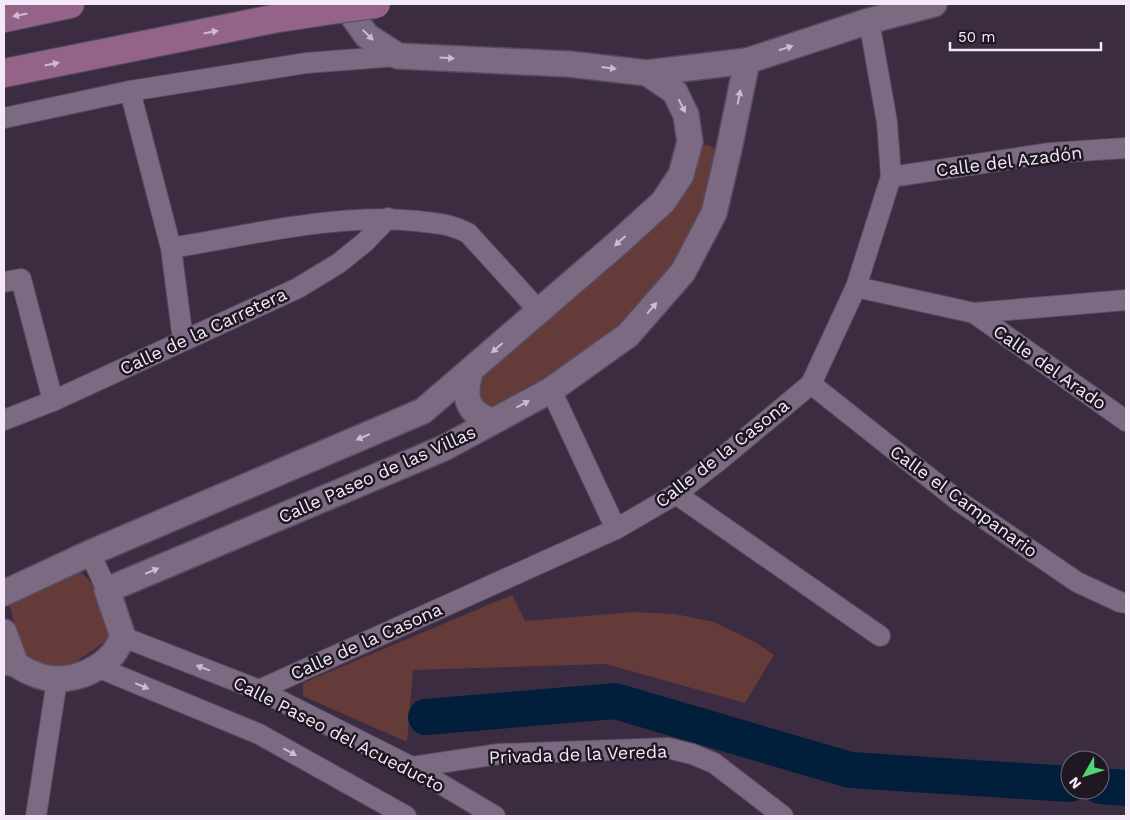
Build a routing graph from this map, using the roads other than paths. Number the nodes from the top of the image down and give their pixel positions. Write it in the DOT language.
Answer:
graph roads {
  1 [pos="70,4"];
  2 [pos="376,4"];
  3 [pos="934,4"];
  4 [pos="341,7"];
  5 [pos="4,18"];
  6 [pos="869,21"];
  7 [pos="398,56"];
  8 [pos="746,61"];
  9 [pos="648,73"];
  10 [pos="4,74"];
  11 [pos="130,91"];
  12 [pos="4,118"];
  13 [pos="690,142"];
  14 [pos="1126,148"];
  15 [pos="729,149"];
  16 [pos="891,177"];
  17 [pos="388,218"];
  18 [pos="171,248"];
  19 [pos="12,280"];
  20 [pos="856,287"];
  21 [pos="1126,300"];
  22 [pos="539,311"];
  23 [pos="974,313"];
  24 [pos="183,340"];
  25 [pos="471,370"];
  26 [pos="811,384"];
  27 [pos="551,390"];
  28 [pos="53,401"];
  29 [pos="4,420"];
  30 [pos="493,421"];
  31 [pos="1126,421"];
  32 [pos="676,494"];
  33 [pos="616,529"];
  34 [pos="90,553"];
  35 [pos="107,590"];
  36 [pos="4,593"];
  37 [pos="1126,603"];
  38 [pos="4,632"];
  39 [pos="880,636"];
  40 [pos="124,637"];
  41 [pos="9,662"];
  42 [pos="97,667"];
  43 [pos="58,680"];
  44 [pos="259,690"];
  45 [pos="412,767"];
  46 [pos="36,816"];
  47 [pos="406,816"];
  48 [pos="495,816"];
  49 [pos="783,816"];
  1 -- 5 [label="main road, one-way"];
  2 -- 4 [label="main road, bridge"];
  3 -- 6 [label="street"];
  4 -- 7 [label="street, one-way"];
  10 -- 4 [label="main road, one-way"];
  8 -- 6 [label="street, one-way"];
  6 -- 16 [label="street, Calle de la Casona"];
  7 -- 9 [label="street, one-way"];
  7 -- 11 [label="street"];
  8 -- 9 [label="street"];
  15 -- 8 [label="street, Calle Paseo de las Villas, one-way"];
  9 -- 13 [label="street, one-way"];
  11 -- 12 [label="street"];
  11 -- 18 [label="street"];
  13 -- 15 [label="street"];
  13 -- 22 [label="street, one-way"];
  14 -- 16 [label="street, Calle del Azadón"];
  27 -- 15 [label="street, Calle Paseo de las Villas, one-way"];
  16 -- 20 [label="street, Calle de la Casona"];
  17 -- 18 [label="street"];
  17 -- 22 [label="street"];
  17 -- 24 [label="street, Calle de la Carretera"];
  18 -- 24 [label="street"];
  19 -- 28 [label="street"];
  20 -- 23 [label="street, Calle del Arado"];
  20 -- 26 [label="street, Calle de la Casona"];
  21 -- 23 [label="street, Calle del Arado"];
  22 -- 25 [label="street, one-way"];
  23 -- 31 [label="street, Calle del Arado"];
  24 -- 28 [label="street, Calle de la Carretera"];
  25 -- 30 [label="street"];
  25 -- 34 [label="street, one-way"];
  26 -- 32 [label="street, Calle de la Casona"];
  26 -- 37 [label="street, Calle el Campanario"];
  30 -- 27 [label="street, Calle Paseo de las Villas, one-way"];
  27 -- 33 [label="street"];
  28 -- 29 [label="street, Calle de la Carretera"];
  35 -- 30 [label="street, Calle Paseo de las Villas, one-way"];
  32 -- 33 [label="street, Calle de la Casona"];
  32 -- 39 [label="street"];
  33 -- 44 [label="street, Calle de la Casona"];
  34 -- 35 [label="street"];
  34 -- 36 [label="street"];
  35 -- 40 [label="street"];
  38 -- 41 [label="street"];
  40 -- 42 [label="street"];
  44 -- 40 [label="street, Calle Paseo del Acueducto, one-way"];
  41 -- 43 [label="street"];
  42 -- 43 [label="street"];
  42 -- 47 [label="street, Calle Paseo del Acueducto, one-way"];
  43 -- 46 [label="street"];
  44 -- 45 [label="street, Calle Paseo del Acueducto"];
  45 -- 48 [label="street, Calle Paseo del Acueducto"];
  45 -- 49 [label="street, Privada de la Vereda"];
}
